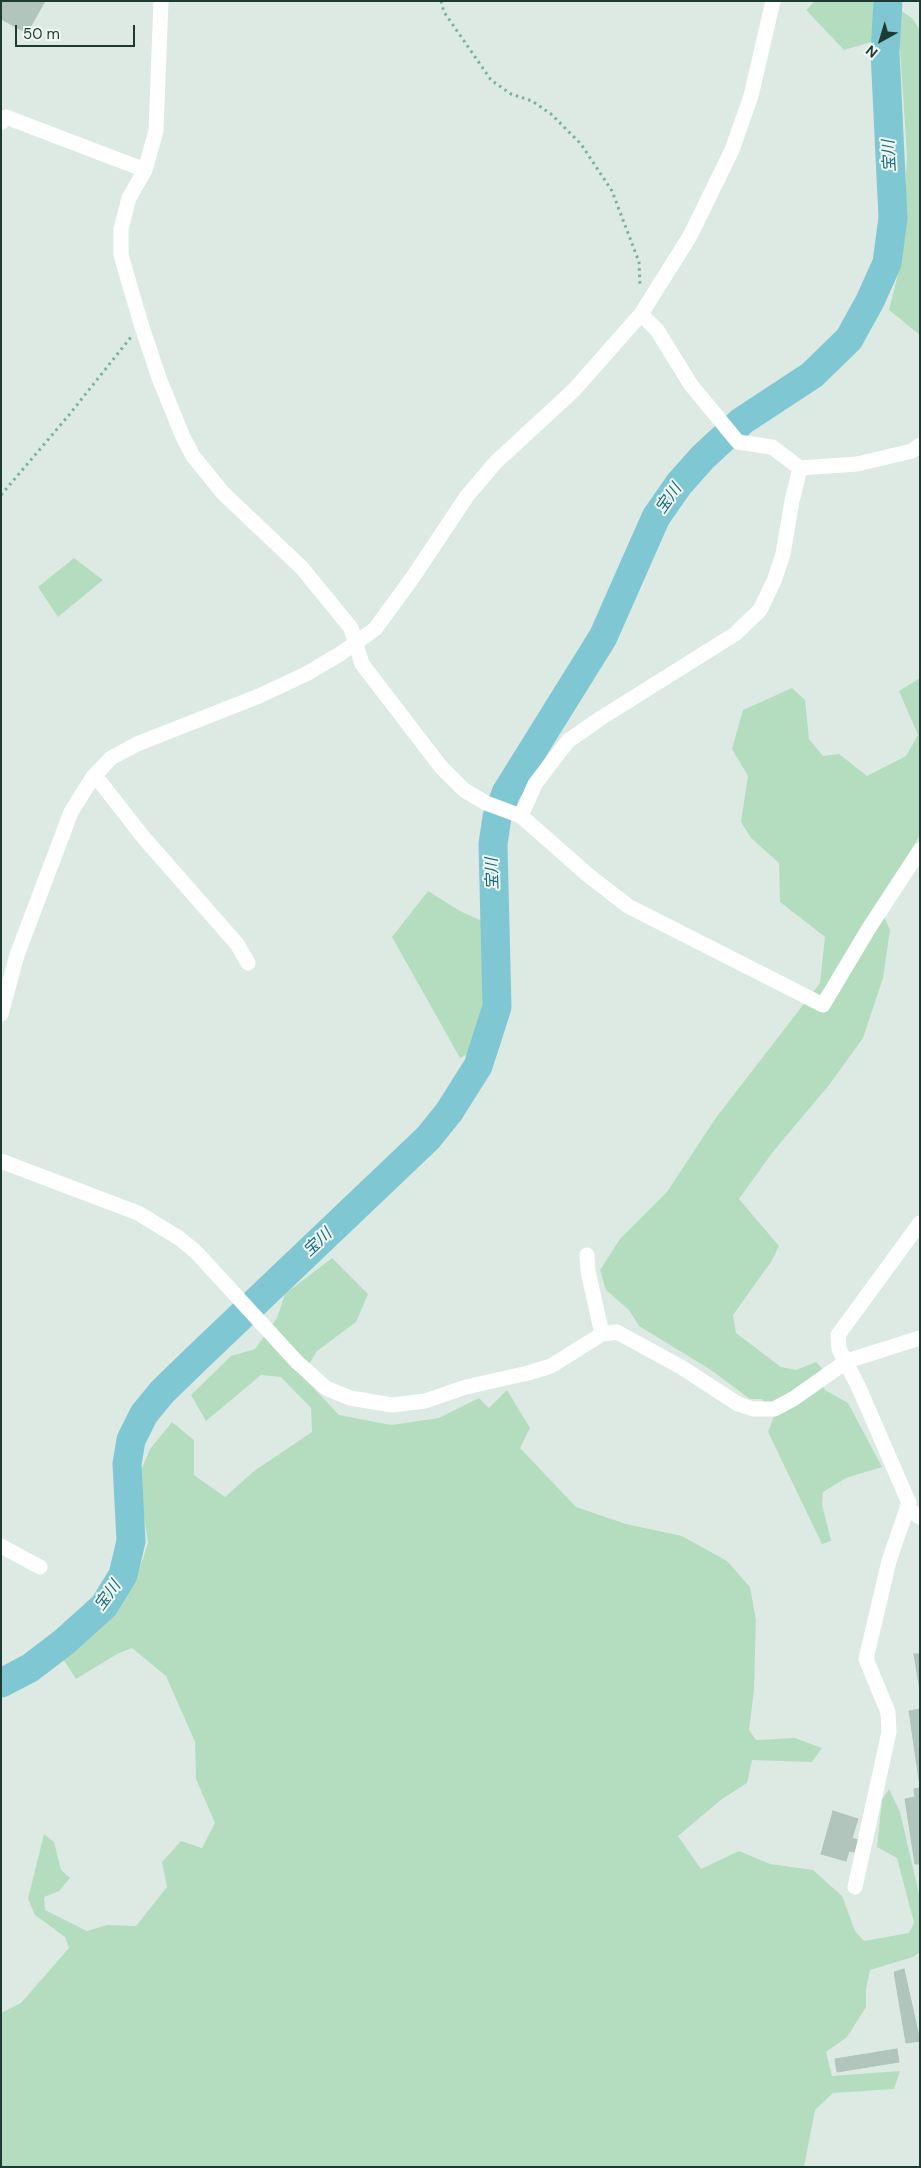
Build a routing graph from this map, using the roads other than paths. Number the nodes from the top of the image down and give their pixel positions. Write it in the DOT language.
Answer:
graph roads {
  1 [pos="161,1"];
  2 [pos="773,1"];
  3 [pos="1,123"];
  4 [pos="145,170"];
  5 [pos="641,314"];
  6 [pos="920,445"];
  7 [pos="800,468"];
  8 [pos="356,641"];
  9 [pos="93,777"];
  10 [pos="521,816"];
  11 [pos="920,850"];
  12 [pos="248,963"];
  13 [pos="1,1014"];
  14 [pos="1,1161"];
  15 [pos="920,1223"];
  16 [pos="587,1255"];
  17 [pos="602,1334"];
  18 [pos="920,1338"];
  19 [pos="847,1361"];
  20 [pos="913,1513"];
  21 [pos="1,1546"];
  22 [pos="40,1567"];
  23 [pos="855,1887"];
  1 -- 4 [label="street"];
  2 -- 5 [label="street"];
  3 -- 4 [label="street"];
  4 -- 8 [label="street"];
  5 -- 7 [label="street"];
  5 -- 8 [label="street"];
  6 -- 7 [label="street"];
  7 -- 10 [label="street"];
  8 -- 9 [label="street"];
  8 -- 10 [label="street"];
  9 -- 12 [label="street"];
  9 -- 13 [label="street"];
  10 -- 11 [label="street"];
  14 -- 17 [label="street"];
  15 -- 19 [label="street"];
  16 -- 17 [label="street"];
  17 -- 19 [label="street"];
  18 -- 19 [label="street"];
  19 -- 20 [label="street"];
  20 -- 23 [label="street"];
  21 -- 22 [label="street"];
}
